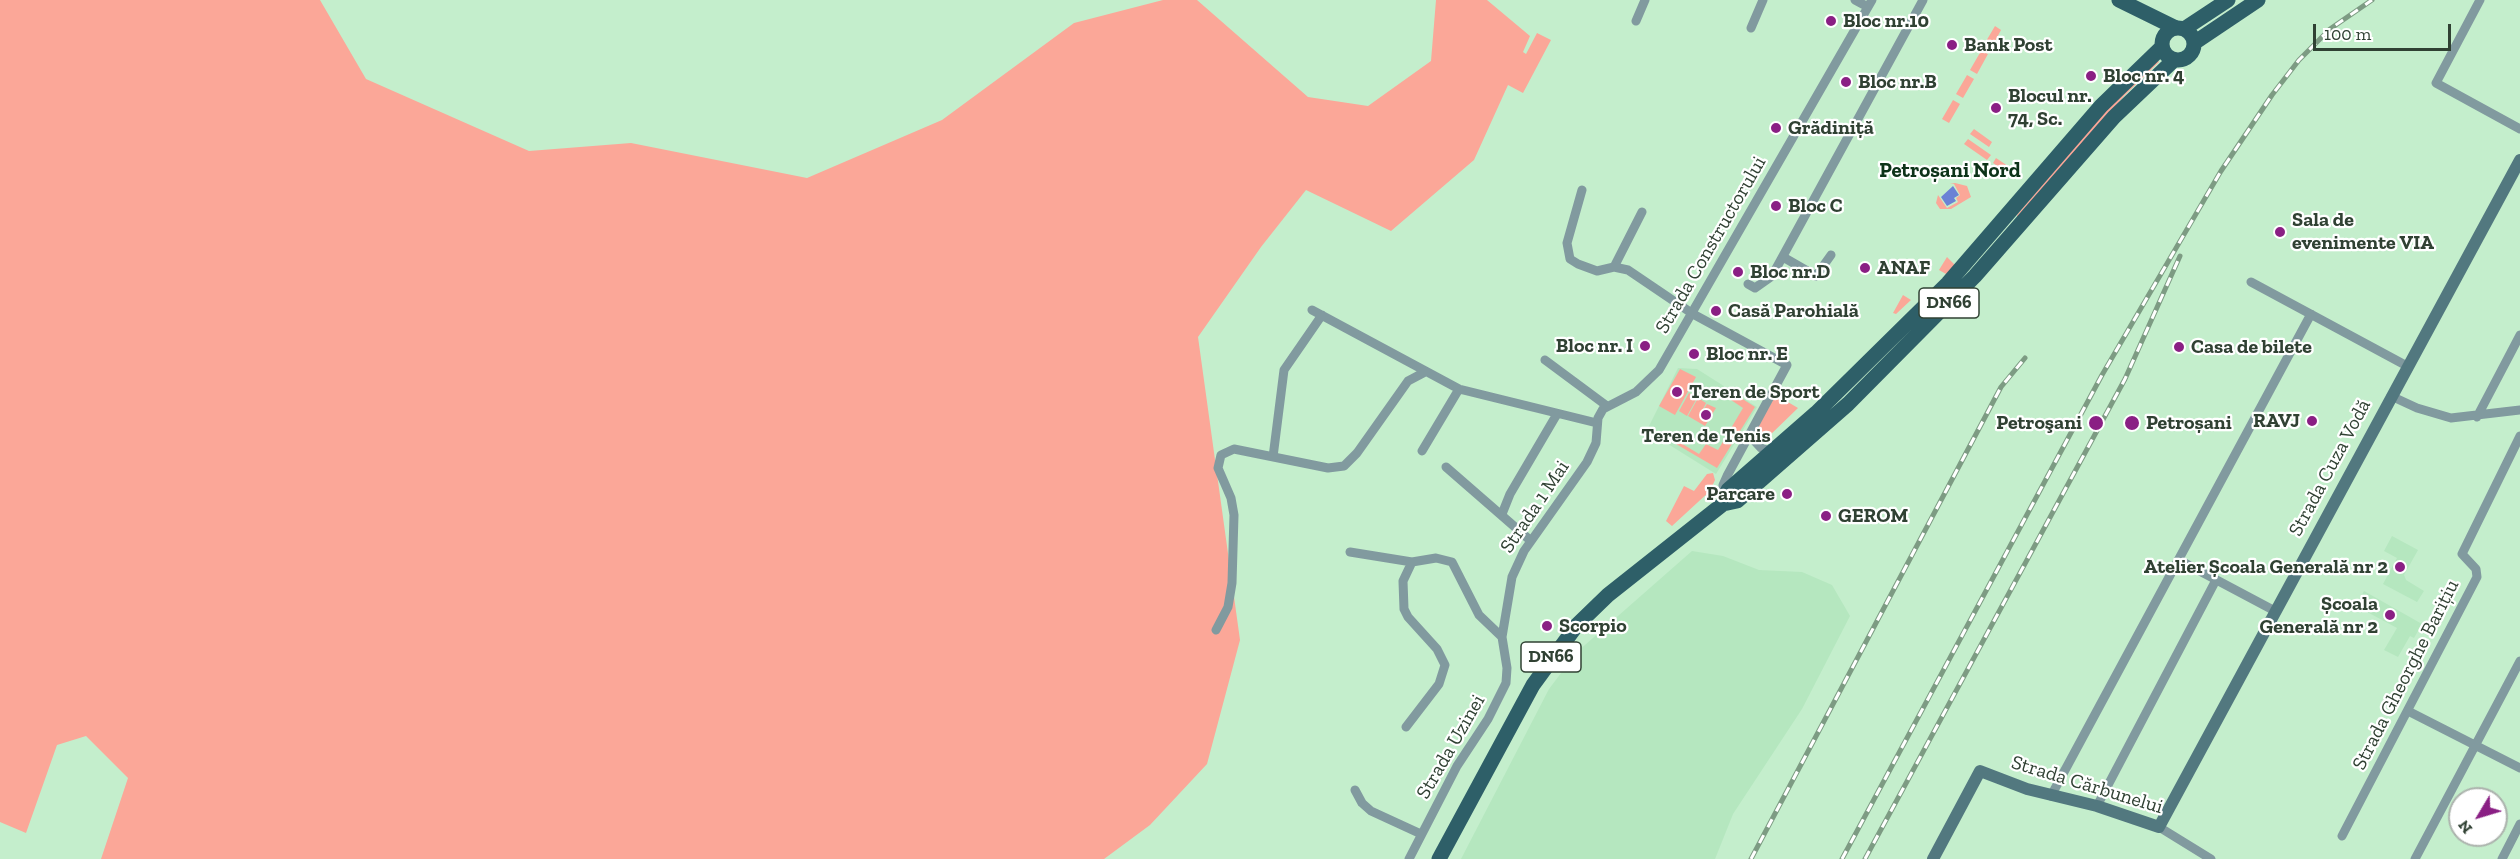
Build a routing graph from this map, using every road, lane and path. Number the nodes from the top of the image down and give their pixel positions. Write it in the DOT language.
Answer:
graph roads {
  1 [pos="1645,0"];
  2 [pos="1763,0"];
  3 [pos="1855,0"];
  4 [pos="1923,0"];
  5 [pos="2119,0"];
  6 [pos="2228,0"];
  7 [pos="2258,0"];
  8 [pos="2480,0"];
  9 [pos="1870,4"];
  10 [pos="1636,21"];
  11 [pos="1751,28"];
  12 [pos="2171,35"];
  13 [pos="2194,43"];
  14 [pos="2174,60"];
  15 [pos="2520,129"];
  16 [pos="2520,160"];
  17 [pos="1582,190"];
  18 [pos="1642,212"];
  19 [pos="1999,239"];
  20 [pos="1830,255"];
  21 [pos="1783,257"];
  22 [pos="1614,267"];
  23 [pos="2251,282"];
  24 [pos="1748,284"];
  25 [pos="1312,310"];
  26 [pos="1693,314"];
  27 [pos="2311,314"];
  28 [pos="1322,315"];
  29 [pos="2520,334"];
  30 [pos="1545,360"];
  31 [pos="2408,366"];
  32 [pos="1425,372"];
  33 [pos="1459,389"];
  34 [pos="2391,396"];
  35 [pos="1607,406"];
  36 [pos="2520,410"];
  37 [pos="1557,414"];
  38 [pos="2476,417"];
  39 [pos="1597,423"];
  40 [pos="1749,435"];
  41 [pos="2520,436"];
  42 [pos="1422,451"];
  43 [pos="1773,452"];
  44 [pos="1273,457"];
  45 [pos="1446,467"];
  46 [pos="1723,504"];
  47 [pos="1502,514"];
  48 [pos="1531,541"];
  49 [pos="1350,552"];
  50 [pos="2179,560"];
  51 [pos="1412,562"];
  52 [pos="2216,580"];
  53 [pos="2275,611"];
  54 [pos="1216,630"];
  55 [pos="1502,637"];
  56 [pos="1502,648"];
  57 [pos="2520,662"];
  58 [pos="2408,711"];
  59 [pos="1406,727"];
  60 [pos="2476,746"];
  61 [pos="2520,768"];
  62 [pos="1355,790"];
  63 [pos="2051,796"];
  64 [pos="2097,806"];
  65 [pos="2520,824"];
  66 [pos="2159,827"];
  67 [pos="1421,834"];
  68 [pos="2342,836"];
  69 [pos="1409,859"];
  70 [pos="1439,859"];
  71 [pos="1933,859"];
  72 [pos="2211,859"];
  73 [pos="2415,859"];
  74 [pos="2502,859"];
  1 -- 10 [label="street"];
  2 -- 11 [label="street"];
  3 -- 9 [label="street"];
  4 -- 21 [label="street"];
  5 -- 12 [label="main road"];
  6 -- 12 [label="main road, DN66"];
  7 -- 13 [label="main road"];
  8 -- 15 [label="street"];
  9 -- 26 [label="street, Strada Constructorului"];
  12 -- 13 [label="main road"];
  12 -- 14 [label="main road"];
  12 -- 19 [label="main road, DN66"];
  13 -- 14 [label="main road"];
  14 -- 19 [label="main road, DN66"];
  16 -- 31 [label="main road, Strada Cuza Vodă"];
  17 -- 22 [label="street"];
  18 -- 22 [label="street"];
  19 -- 43 [label="main road, DN66"];
  19 -- 46 [label="main road, DN66"];
  20 -- 21 [label="street"];
  21 -- 24 [label="street"];
  22 -- 26 [label="street"];
  23 -- 27 [label="street"];
  25 -- 28 [label="street"];
  26 -- 35 [label="street, Strada Constructorului"];
  26 -- 40 [label="street"];
  27 -- 31 [label="street"];
  27 -- 50 [label="street"];
  28 -- 32 [label="street"];
  28 -- 44 [label="street"];
  29 -- 38 [label="street"];
  30 -- 35 [label="street"];
  31 -- 34 [label="main road, Strada Cuza Vodă"];
  32 -- 33 [label="street"];
  32 -- 44 [label="street"];
  33 -- 37 [label="street"];
  33 -- 42 [label="street"];
  34 -- 38 [label="street"];
  34 -- 53 [label="main road, Strada Cuza Vodă"];
  35 -- 39 [label="street"];
  36 -- 38 [label="street"];
  37 -- 39 [label="street"];
  37 -- 47 [label="street"];
  39 -- 48 [label="street, Strada 1 Mai"];
  40 -- 43 [label="street"];
  40 -- 46 [label="street"];
  41 -- 58 [label="street, Strada Gheorghe Barițiu"];
  43 -- 46 [label="main road, DN66"];
  44 -- 54 [label="street"];
  45 -- 47 [label="street"];
  46 -- 70 [label="main road, DN66"];
  47 -- 48 [label="street"];
  48 -- 55 [label="street, Strada 1 Mai"];
  49 -- 51 [label="street"];
  50 -- 52 [label="street"];
  50 -- 63 [label="street"];
  51 -- 55 [label="street"];
  51 -- 59 [label="street"];
  52 -- 53 [label="street"];
  52 -- 64 [label="street"];
  53 -- 66 [label="main road, Strada Cuza Vodă"];
  55 -- 56 [label="street, Strada 1 Mai"];
  56 -- 67 [label="street, Strada Uzinei"];
  57 -- 60 [label="street"];
  58 -- 60 [label="street"];
  58 -- 68 [label="street, Strada Gheorghe Barițiu"];
  60 -- 61 [label="street"];
  60 -- 73 [label="street"];
  62 -- 67 [label="street"];
  63 -- 64 [label="main road, Strada Cărbunelui"];
  63 -- 71 [label="main road, Strada Cărbunelui"];
  64 -- 66 [label="main road, Strada Cărbunelui"];
  65 -- 74 [label="street"];
  66 -- 72 [label="street, Strada Cărbunelui"];
  67 -- 69 [label="street, Strada Uzinei"];
}
